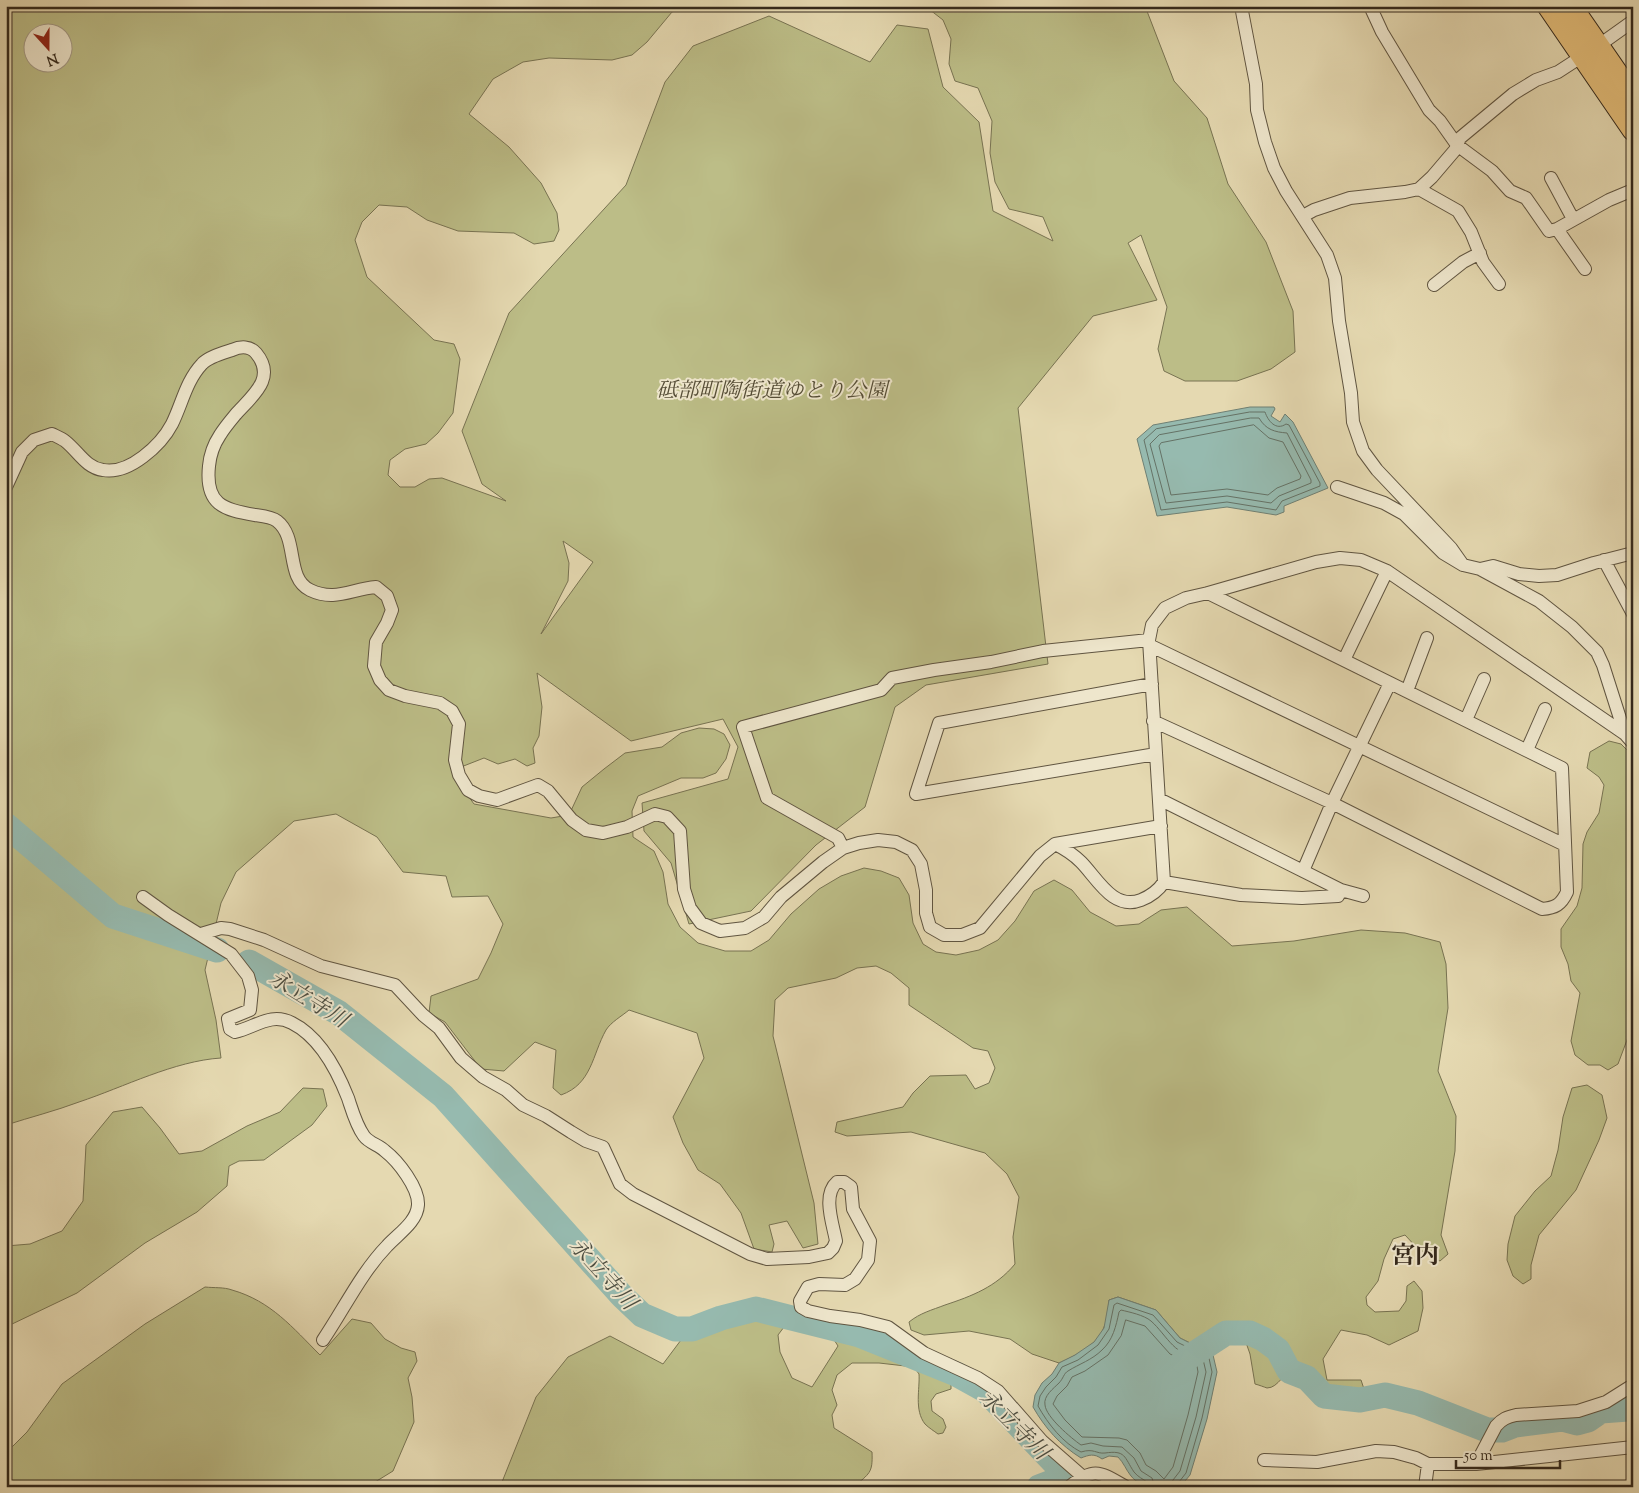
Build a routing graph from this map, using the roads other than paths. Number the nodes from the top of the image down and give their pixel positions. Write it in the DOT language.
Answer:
graph roads {
  1 [pos="1242,6"];
  2 [pos="1370,6"];
  3 [pos="1548,6"];
  4 [pos="1572,6"];
  5 [pos="1633,21"];
  6 [pos="1590,51"];
  7 [pos="1633,96"];
  8 [pos="1633,130"];
  9 [pos="1457,145"];
  10 [pos="1551,178"];
  11 [pos="1419,189"];
  12 [pos="1633,190"];
  13 [pos="1303,216"];
  14 [pos="1573,219"];
  15 [pos="1557,229"];
  16 [pos="1480,253"];
  17 [pos="1585,269"];
  18 [pos="1499,284"];
  19 [pos="1434,285"];
  20 [pos="6,488"];
  21 [pos="1337,488"];
  22 [pos="1633,553"];
  23 [pos="1604,560"];
  24 [pos="1463,565"];
  25 [pos="1480,569"];
  26 [pos="1387,571"];
  27 [pos="1208,593"];
  28 [pos="1633,614"];
  29 [pos="1427,638"];
  30 [pos="1149,643"];
  31 [pos="1344,660"];
  32 [pos="1484,679"];
  33 [pos="1390,683"];
  34 [pos="1152,684"];
  35 [pos="1407,690"];
  36 [pos="1545,709"];
  37 [pos="1466,720"];
  38 [pos="1153,721"];
  39 [pos="1629,738"];
  40 [pos="1360,746"];
  41 [pos="1527,750"];
  42 [pos="1156,754"];
  43 [pos="1159,799"];
  44 [pos="1332,803"];
  45 [pos="1161,826"];
  46 [pos="1056,844"];
  47 [pos="1565,845"];
  48 [pos="842,848"];
  49 [pos="1303,871"];
  50 [pos="1164,882"];
  51 [pos="1341,890"];
  52 [pos="143,896"];
  53 [pos="1363,896"];
  54 [pos="201,934"];
  55 [pos="323,1340"];
  56 [pos="1633,1385"];
  57 [pos="1633,1447"];
  58 [pos="1264,1460"];
  59 [pos="1428,1464"];
  60 [pos="1476,1464"];
  61 [pos="1082,1476"];
  62 [pos="1069,1487"];
  63 [pos="1126,1487"];
  64 [pos="1425,1487"];
  1 -- 13 [label="street"];
  2 -- 9 [label="street"];
  3 -- 6 [label="highway"];
  4 -- 6 [label="highway"];
  5 -- 6 [label="street"];
  6 -- 7 [label="highway"];
  6 -- 8 [label="highway"];
  6 -- 9 [label="street"];
  9 -- 11 [label="street"];
  9 -- 15 [label="street"];
  10 -- 14 [label="street"];
  11 -- 13 [label="street"];
  11 -- 16 [label="street"];
  12 -- 14 [label="street"];
  13 -- 24 [label="street"];
  14 -- 15 [label="street"];
  15 -- 17 [label="street"];
  16 -- 18 [label="street"];
  16 -- 19 [label="street"];
  20 -- 48 [label="street"];
  21 -- 24 [label="street"];
  22 -- 23 [label="street"];
  23 -- 25 [label="street"];
  23 -- 28 [label="street"];
  24 -- 25 [label="street"];
  25 -- 39 [label="street"];
  26 -- 27 [label="street"];
  26 -- 31 [label="street"];
  26 -- 39 [label="street"];
  27 -- 30 [label="street"];
  27 -- 31 [label="street"];
  29 -- 35 [label="street"];
  30 -- 34 [label="street"];
  30 -- 40 [label="street"];
  30 -- 48 [label="street"];
  31 -- 33 [label="street"];
  32 -- 37 [label="street"];
  33 -- 35 [label="street"];
  33 -- 40 [label="street"];
  34 -- 38 [label="street"];
  34 -- 42 [label="street"];
  35 -- 37 [label="street"];
  36 -- 41 [label="street"];
  37 -- 41 [label="street"];
  38 -- 42 [label="street"];
  38 -- 44 [label="street"];
  40 -- 44 [label="street"];
  40 -- 47 [label="street"];
  41 -- 47 [label="street"];
  42 -- 43 [label="street"];
  43 -- 45 [label="street"];
  43 -- 49 [label="street"];
  44 -- 47 [label="street"];
  44 -- 49 [label="street"];
  45 -- 46 [label="street"];
  45 -- 50 [label="street"];
  46 -- 48 [label="street"];
  46 -- 50 [label="street"];
  49 -- 51 [label="street"];
  50 -- 51 [label="street"];
  51 -- 53 [label="street"];
  52 -- 54 [label="street"];
  54 -- 55 [label="street"];
  54 -- 61 [label="street"];
  56 -- 60 [label="street"];
  57 -- 60 [label="street"];
  58 -- 59 [label="street"];
  59 -- 60 [label="street"];
  59 -- 64 [label="street"];
  61 -- 62 [label="street"];
  61 -- 63 [label="street"];
}
